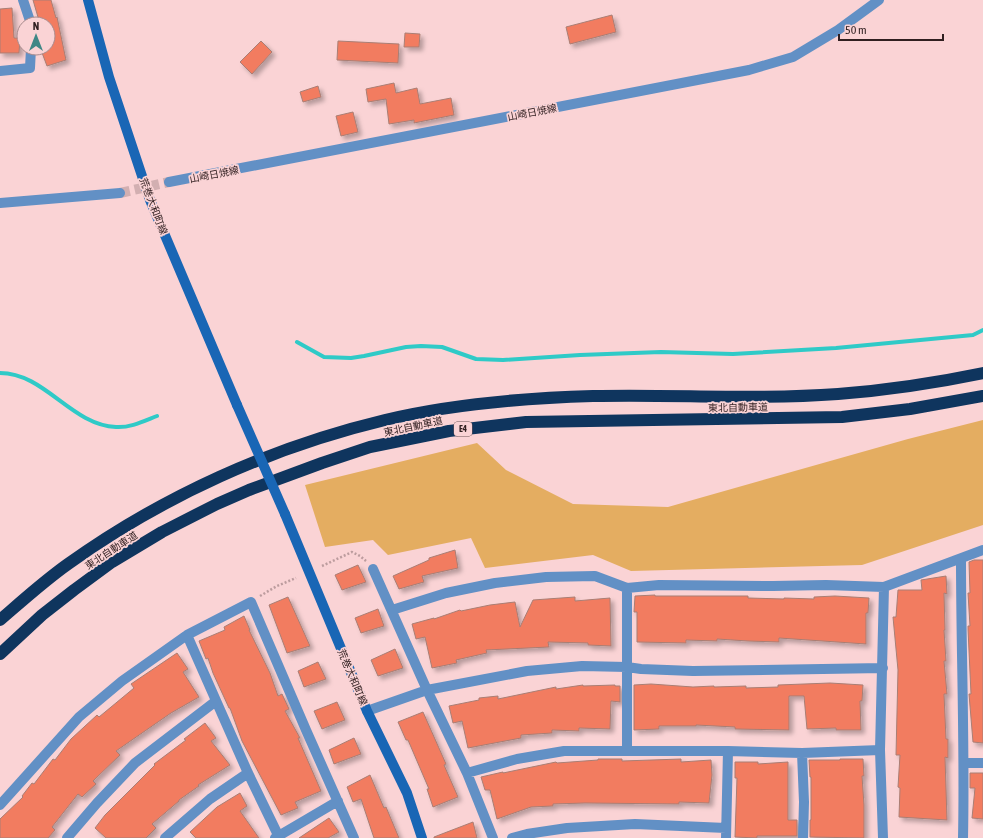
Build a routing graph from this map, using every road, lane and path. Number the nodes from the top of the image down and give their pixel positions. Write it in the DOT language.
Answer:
graph roads {
  1 [pos="23,0"];
  2 [pos="88,0"];
  3 [pos="879,0"];
  4 [pos="28,16"];
  5 [pos="31,56"];
  6 [pos="0,71"];
  7 [pos="169,182"];
  8 [pos="120,193"];
  9 [pos="0,203"];
  10 [pos="983,374"];
  11 [pos="983,396"];
  12 [pos="983,550"];
  13 [pos="961,560"];
  14 [pos="322,566"];
  15 [pos="373,569"];
  16 [pos="296,578"];
  17 [pos="884,587"];
  18 [pos="628,588"];
  19 [pos="251,602"];
  20 [pos="392,610"];
  21 [pos="0,620"];
  22 [pos="187,635"];
  23 [pos="0,654"];
  24 [pos="627,667"];
  25 [pos="883,668"];
  26 [pos="427,690"];
  27 [pos="216,701"];
  28 [pos="367,712"];
  29 [pos="880,750"];
  30 [pos="628,751"];
  31 [pos="728,751"];
  32 [pos="802,753"];
  33 [pos="964,763"];
  34 [pos="983,763"];
  35 [pos="248,773"];
  36 [pos="467,773"];
  37 [pos="338,801"];
  38 [pos="0,805"];
  39 [pos="726,833"];
  40 [pos="277,837"];
  41 [pos="67,838"];
  42 [pos="165,838"];
  43 [pos="354,838"];
  44 [pos="422,838"];
  45 [pos="493,838"];
  46 [pos="512,838"];
  47 [pos="803,838"];
  48 [pos="883,838"];
  49 [pos="963,838"];
  1 -- 4 [label="street"];
  2 -- 28 [label="street, 荒巻大和町線, bridge"];
  3 -- 7 [label="street, 山崎日焼線"];
  5 -- 6 [label="street"];
  8 -- 9 [label="street"];
  10 -- 21 [label="highway, 東北自動車道 / E4"];
  11 -- 23 [label="highway, 東北自動車道 / E4"];
  12 -- 13 [label="street"];
  13 -- 17 [label="street"];
  13 -- 33 [label="street"];
  14 -- 15 [label="path"];
  15 -- 20 [label="street"];
  16 -- 19 [label="path"];
  17 -- 18 [label="street"];
  17 -- 25 [label="street"];
  18 -- 20 [label="street"];
  18 -- 24 [label="street"];
  19 -- 22 [label="street"];
  19 -- 37 [label="street"];
  20 -- 26 [label="street"];
  22 -- 27 [label="street"];
  22 -- 38 [label="street"];
  24 -- 25 [label="street"];
  24 -- 26 [label="street"];
  24 -- 30 [label="street"];
  25 -- 29 [label="street"];
  26 -- 28 [label="street"];
  26 -- 36 [label="street"];
  27 -- 35 [label="street"];
  27 -- 41 [label="street"];
  28 -- 44 [label="street, 荒巻大和町線"];
  29 -- 32 [label="street"];
  29 -- 48 [label="street"];
  30 -- 31 [label="street"];
  30 -- 36 [label="street"];
  31 -- 32 [label="street"];
  31 -- 39 [label="street"];
  32 -- 47 [label="street"];
  33 -- 34 [label="street"];
  33 -- 49 [label="street"];
  35 -- 40 [label="street"];
  35 -- 42 [label="street"];
  36 -- 45 [label="street"];
  37 -- 40 [label="street"];
  37 -- 43 [label="street"];
  39 -- 46 [label="street"];
}
